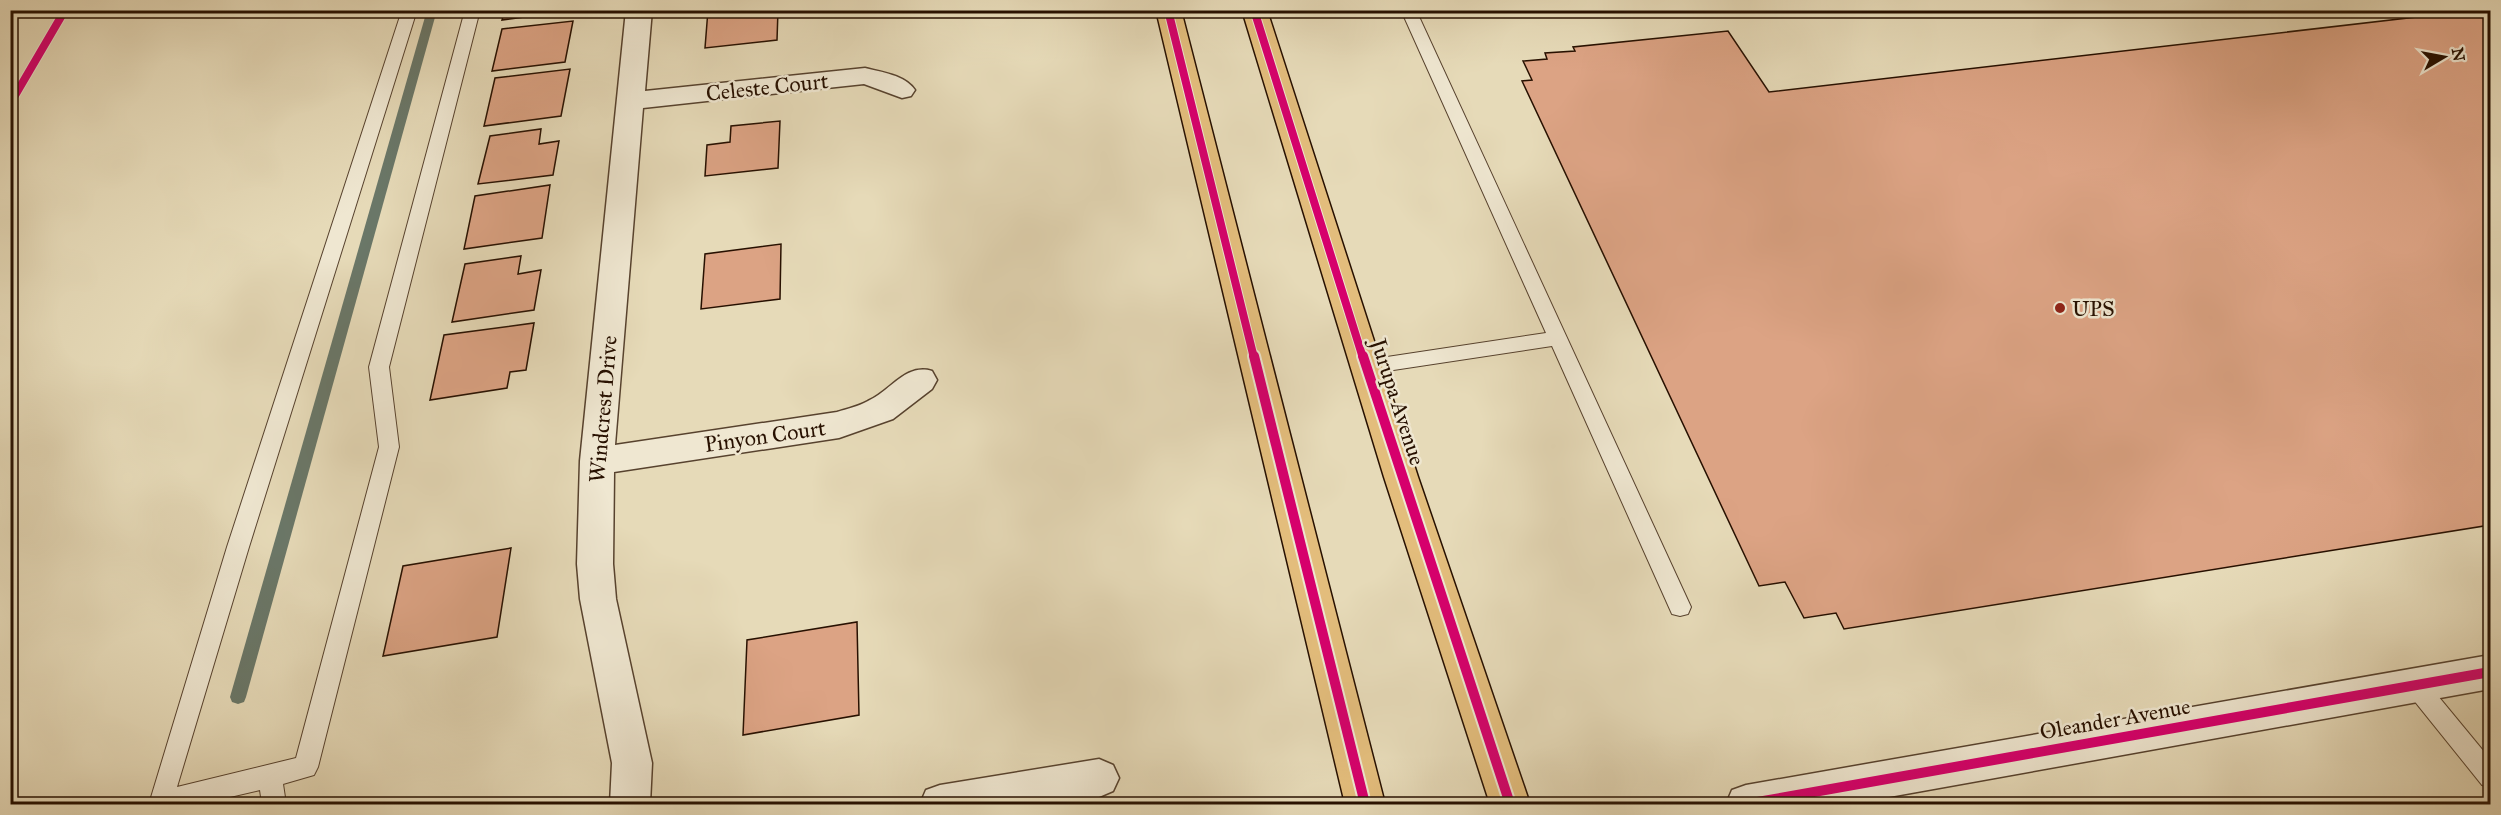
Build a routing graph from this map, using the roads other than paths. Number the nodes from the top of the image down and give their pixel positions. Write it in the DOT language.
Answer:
graph roads {
  1 [pos="410,10"];
  2 [pos="473,10"];
  3 [pos="639,10"];
  4 [pos="1168,10"];
  5 [pos="1254,10"];
  6 [pos="1408,10"];
  7 [pos="902,90"];
  8 [pos="630,101"];
  9 [pos="1557,338"];
  10 [pos="1366,367"];
  11 [pos="921,380"];
  12 [pos="597,461"];
  13 [pos="1680,607"];
  14 [pos="2490,672"];
  15 [pos="2416,686"];
  16 [pos="270,776"];
  17 [pos="2490,777"];
  18 [pos="1099,778"];
  19 [pos="961,803"];
  20 [pos="274,804"];
  21 [pos="630,804"];
  22 [pos="1365,804"];
  23 [pos="1510,804"];
  24 [pos="1746,804"];
  1 -- 16 [label="lane"];
  2 -- 16 [label="lane"];
  3 -- 8 [label="street, Windcrest Drive"];
  4 -- 22 [label="main road"];
  5 -- 10 [label="main road, Jurupa Avenue"];
  6 -- 9 [label="lane"];
  7 -- 8 [label="street, Celeste Court"];
  8 -- 12 [label="street, Windcrest Drive"];
  9 -- 10 [label="lane"];
  9 -- 13 [label="lane"];
  10 -- 23 [label="main road, Jurupa Avenue"];
  11 -- 12 [label="street, Pinyon Court"];
  12 -- 21 [label="street, Windcrest Drive"];
  14 -- 15 [label="street, Oleander Avenue"];
  15 -- 17 [label="lane"];
  15 -- 24 [label="street, Oleander Avenue"];
  16 -- 20 [label="lane"];
  18 -- 19 [label="street"];
}
